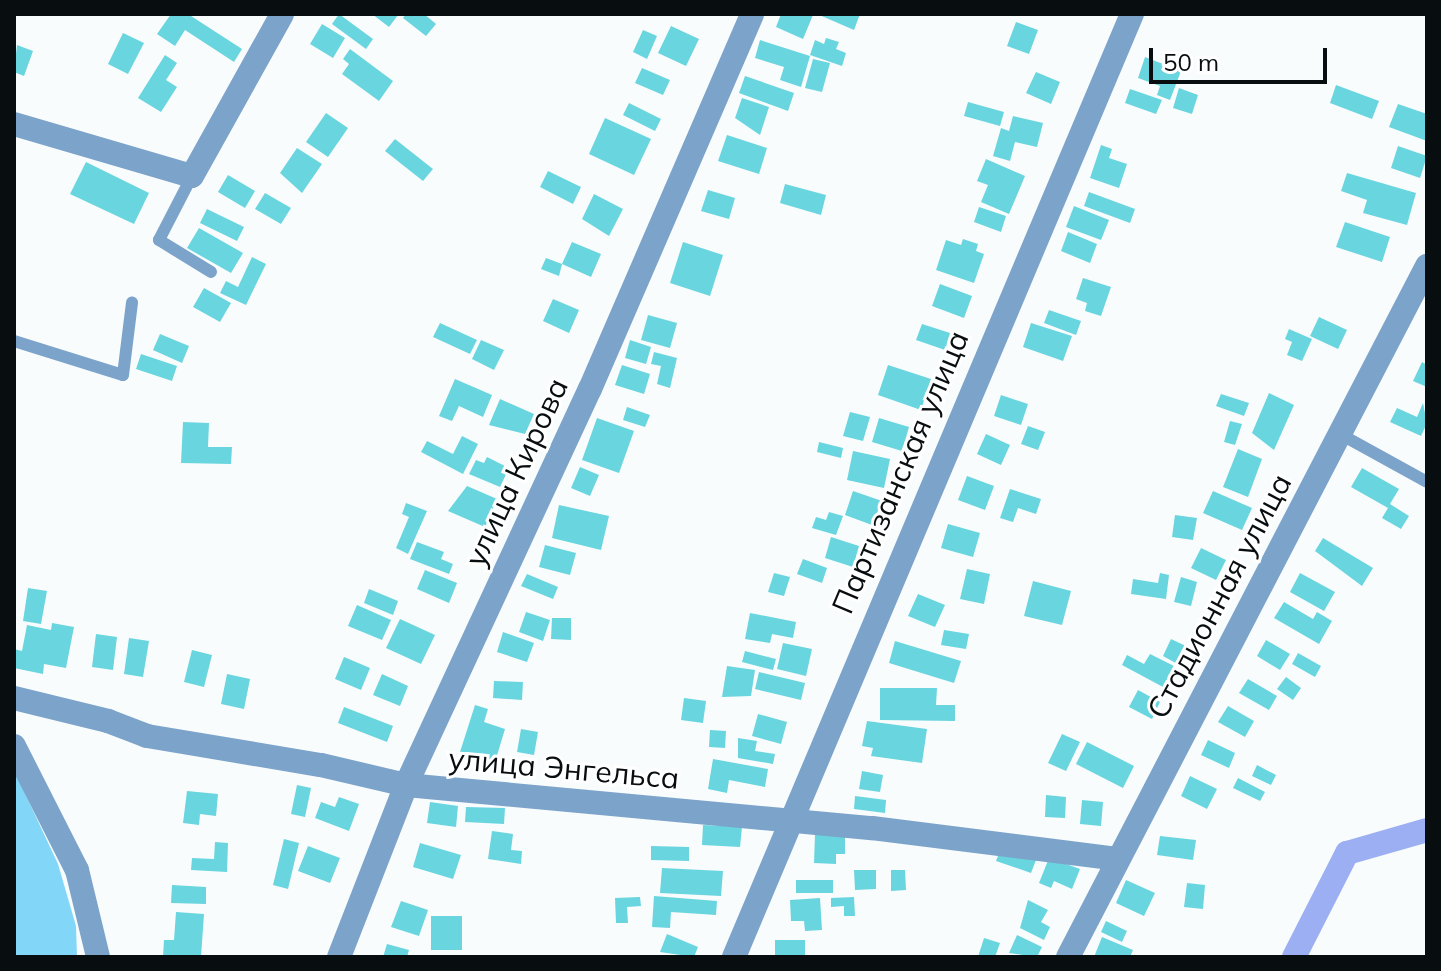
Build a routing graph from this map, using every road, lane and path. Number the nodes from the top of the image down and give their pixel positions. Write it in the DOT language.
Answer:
graph roads {
  1 [pos="282,14"];
  2 [pos="752,14"];
  3 [pos="1132,14"];
  4 [pos="14,124"];
  5 [pos="192,176"];
  6 [pos="1427,266"];
  7 [pos="211,272"];
  8 [pos="1419,296"];
  9 [pos="132,303"];
  10 [pos="14,341"];
  11 [pos="1340,434"];
  12 [pos="1427,482"];
  13 [pos="14,698"];
  14 [pos="14,746"];
  15 [pos="406,785"];
  16 [pos="788,820"];
  17 [pos="1117,859"];
  18 [pos="98,957"];
  19 [pos="339,957"];
  20 [pos="734,957"];
  21 [pos="1068,957"];
  1 -- 5 [label="street"];
  2 -- 15 [label="street, улица Кирова"];
  3 -- 16 [label="street, Партизанская улица"];
  4 -- 5 [label="street"];
  5 -- 7 [label="lane"];
  6 -- 8 [label="street, Стадионная улица"];
  8 -- 11 [label="street, Стадионная улица"];
  9 -- 10 [label="lane"];
  11 -- 12 [label="lane"];
  11 -- 17 [label="street, Стадионная улица"];
  13 -- 15 [label="street, улица Энгельса"];
  14 -- 18 [label="street"];
  15 -- 16 [label="street, улица Энгельса"];
  15 -- 19 [label="street, улица Кирова"];
  16 -- 17 [label="street, улица Энгельса"];
  16 -- 20 [label="street, Партизанская улица"];
  17 -- 21 [label="street, Стадионная улица"];
}
